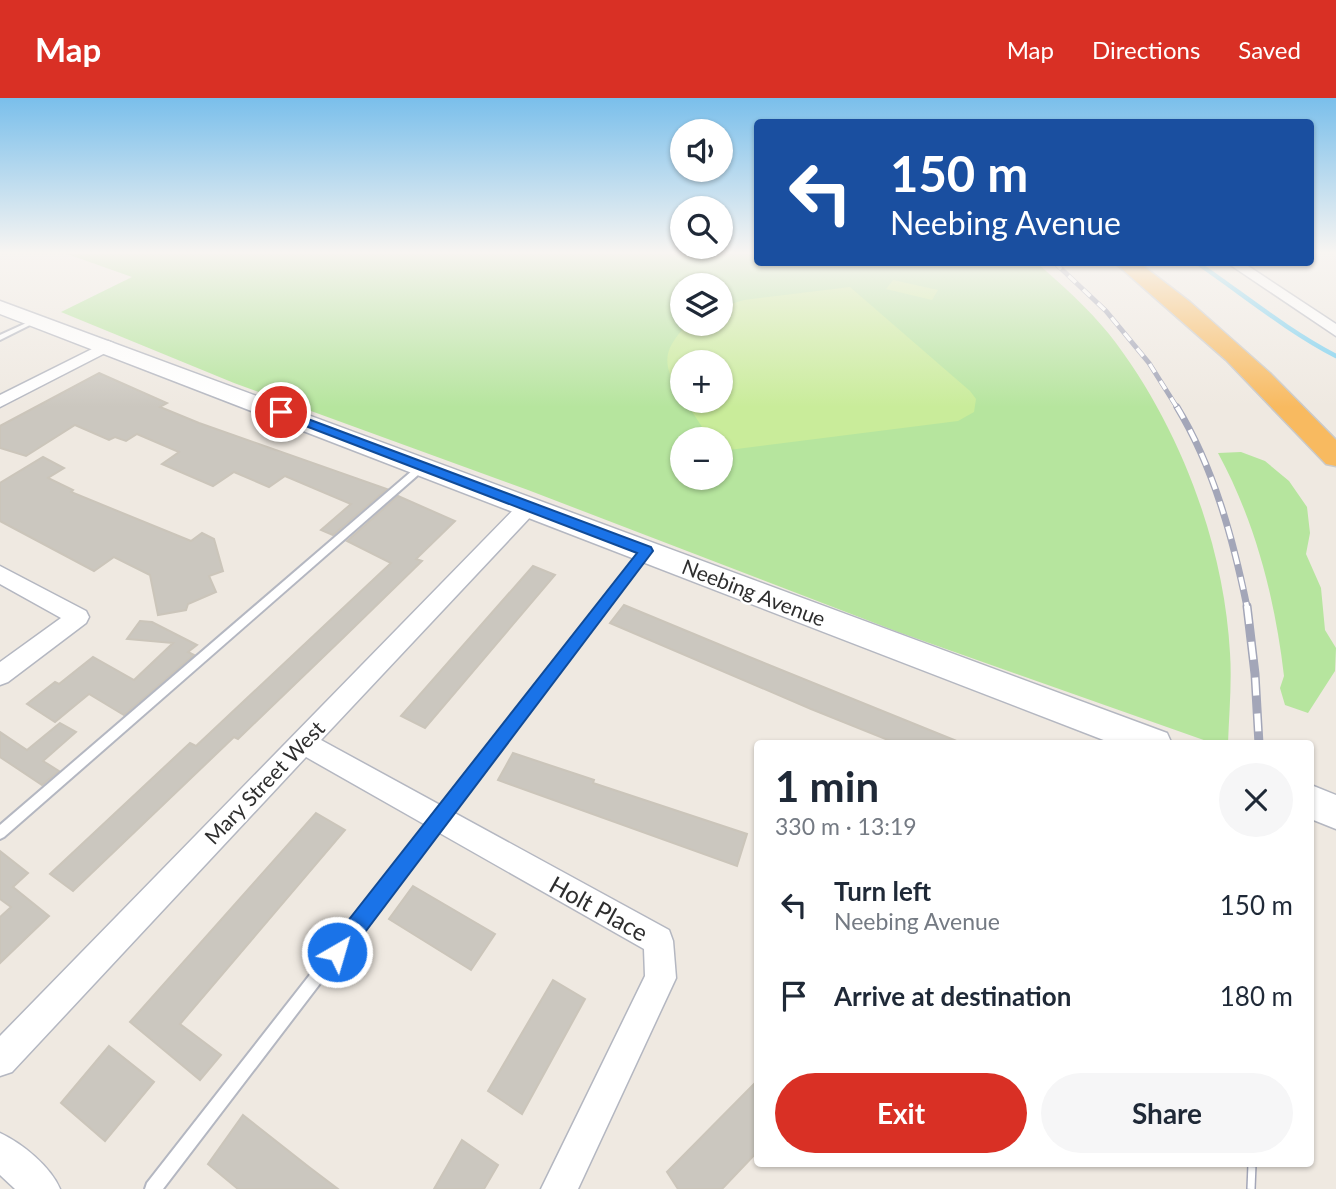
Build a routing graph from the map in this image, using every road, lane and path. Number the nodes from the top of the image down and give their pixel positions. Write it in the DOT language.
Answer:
graph roads {
  1 [pos="1180,305"];
  2 [pos="1199,305"];
  3 [pos="1297,305"];
  4 [pos="0,307"];
  5 [pos="37,320"];
  6 [pos="1336,331"];
  7 [pos="0,338"];
  8 [pos="108,346"];
  9 [pos="0,402"];
  10 [pos="1287,404"];
  11 [pos="1336,423"];
  12 [pos="1336,457"];
  13 [pos="424,466"];
  14 [pos="1336,477"];
  15 [pos="529,506"];
  16 [pos="646,551"];
  17 [pos="0,574"];
  18 [pos="0,675"];
  19 [pos="1144,740"];
  20 [pos="302,742"];
  21 [pos="1314,803"];
  22 [pos="1336,811"];
  23 [pos="440,819"];
  24 [pos="0,833"];
  25 [pos="0,1060"];
  26 [pos="0,1151"];
  27 [pos="42,1189"];
  28 [pos="153,1189"];
  29 [pos="559,1189"];
  1 -- 10 [label="highway"];
  2 -- 11 [label="highway"];
  3 -- 6 [label="street"];
  4 -- 5 [label="main road, Neebing Avenue"];
  5 -- 7 [label="lane"];
  5 -- 8 [label="main road, Neebing Avenue"];
  8 -- 9 [label="street"];
  8 -- 13 [label="main road, Neebing Avenue"];
  10 -- 12 [label="highway"];
  10 -- 14 [label="highway"];
  13 -- 15 [label="main road, Neebing Avenue"];
  13 -- 24 [label="lane"];
  15 -- 16 [label="main road, Neebing Avenue"];
  15 -- 20 [label="street, Mary Street West"];
  16 -- 19 [label="main road, Neebing Avenue"];
  16 -- 23 [label="lane"];
  17 -- 18 [label="street"];
  20 -- 23 [label="street, Holt Place"];
  20 -- 25 [label="street, Mary Street West"];
  21 -- 22 [label="main road"];
  23 -- 28 [label="lane"];
  23 -- 29 [label="street, Holt Place"];
  26 -- 27 [label="street"];
}
